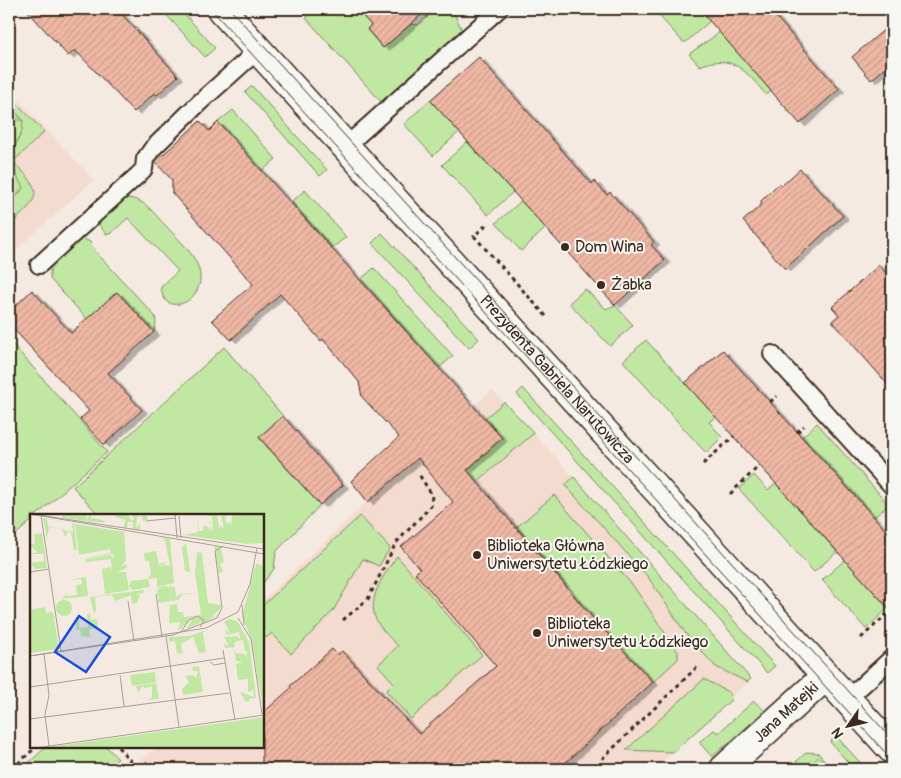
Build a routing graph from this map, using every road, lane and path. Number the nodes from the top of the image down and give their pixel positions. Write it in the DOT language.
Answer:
graph roads {
  1 [pos="221,9"];
  2 [pos="499,9"];
  3 [pos="258,50"];
  4 [pos="346,146"];
  5 [pos="486,225"];
  6 [pos="39,264"];
  7 [pos="546,316"];
  8 [pos="772,354"];
  9 [pos="734,436"];
  10 [pos="703,464"];
  11 [pos="760,466"];
  12 [pos="418,473"];
  13 [pos="892,486"];
  14 [pos="730,494"];
  15 [pos="343,620"];
  16 [pos="892,621"];
  17 [pos="861,638"];
  18 [pos="892,658"];
  19 [pos="697,666"];
  20 [pos="826,676"];
  21 [pos="846,700"];
  22 [pos="35,748"];
  23 [pos="119,748"];
  24 [pos="892,750"];
  25 [pos="602,759"];
  26 [pos="135,766"];
  27 [pos="12,769"];
  28 [pos="724,769"];
  1 -- 3 [label="street, Prezydenta Gabriela Narutowicza"];
  2 -- 4 [label="lane"];
  3 -- 4 [label="street, Prezydenta Gabriela Narutowicza"];
  3 -- 6 [label="lane"];
  4 -- 20 [label="street, Prezydenta Gabriela Narutowicza"];
  5 -- 7 [label="path"];
  8 -- 13 [label="lane"];
  9 -- 10 [label="path"];
  11 -- 14 [label="path"];
  12 -- 15 [label="path"];
  16 -- 17 [label="path"];
  18 -- 21 [label="lane"];
  19 -- 25 [label="path"];
  20 -- 21 [label="street, Prezydenta Gabriela Narutowicza"];
  20 -- 28 [label="street, Jana Matejki"];
  21 -- 24 [label="street, Prezydenta Gabriela Narutowicza"];
  22 -- 27 [label="path"];
  23 -- 26 [label="path"];
}
